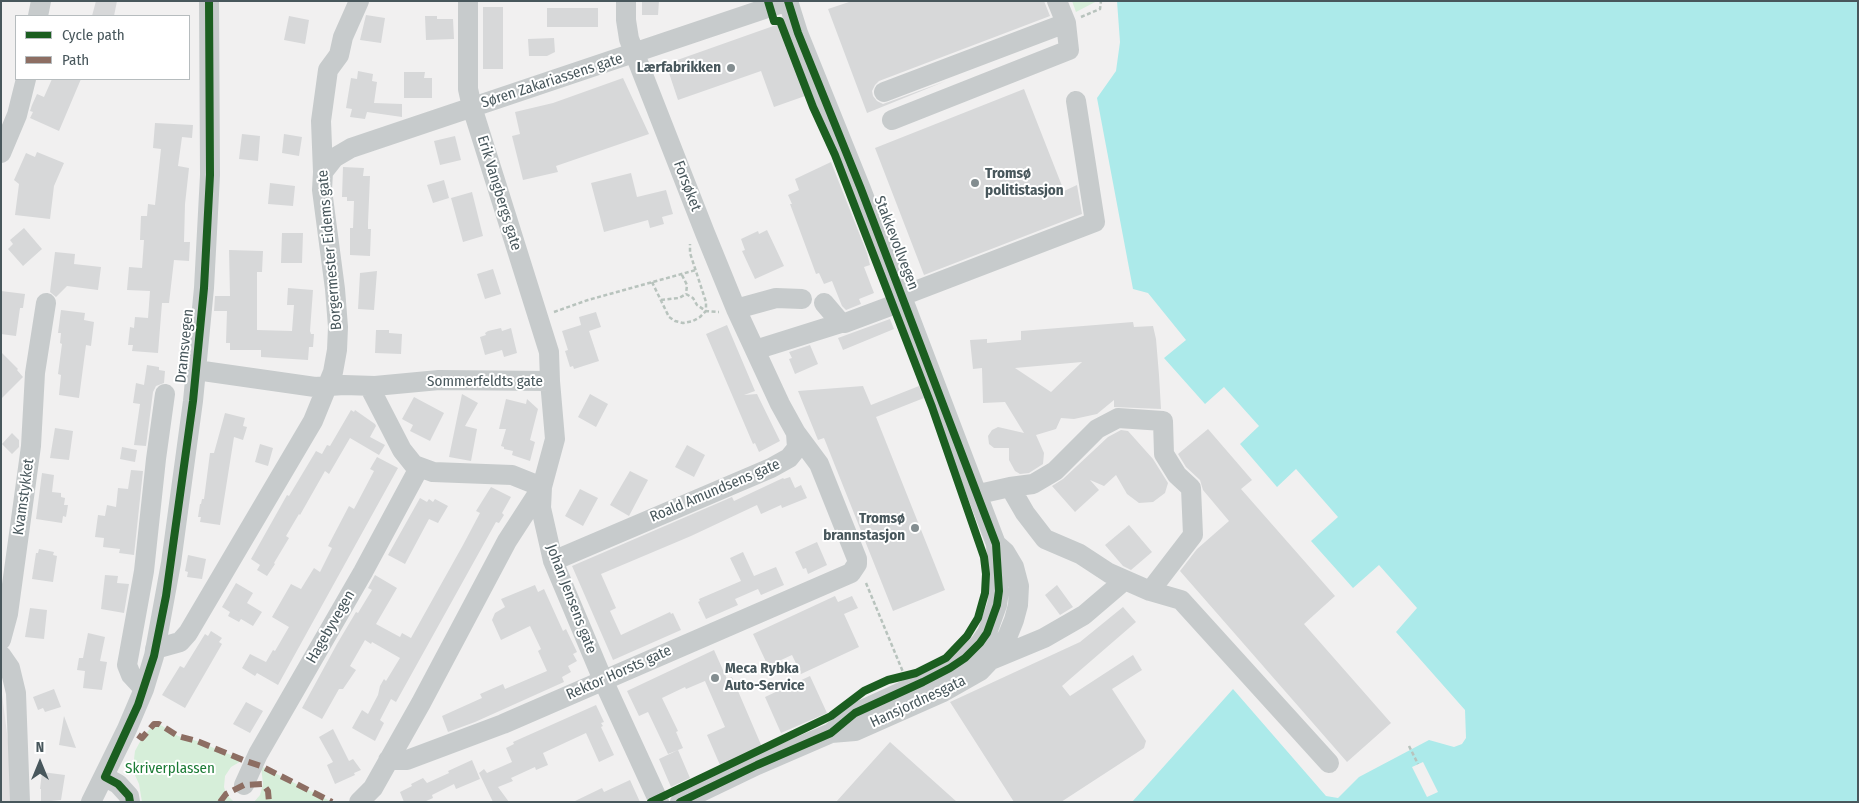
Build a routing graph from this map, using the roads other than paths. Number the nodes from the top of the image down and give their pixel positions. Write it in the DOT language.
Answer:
graph roads {
  1 [pos="41,1"];
  2 [pos="209,1"];
  3 [pos="359,1"];
  4 [pos="468,1"];
  5 [pos="626,1"];
  6 [pos="788,1"];
  7 [pos="1057,1"];
  8 [pos="38,15"];
  9 [pos="1066,23"];
  10 [pos="636,53"];
  11 [pos="26,80"];
  12 [pos="884,92"];
  13 [pos="1076,101"];
  14 [pos="472,107"];
  15 [pos="892,120"];
  16 [pos="1,153"];
  17 [pos="323,172"];
  18 [pos="903,298"];
  19 [pos="802,299"];
  20 [pos="46,302"];
  21 [pos="824,303"];
  22 [pos="739,314"];
  23 [pos="841,323"];
  24 [pos="755,350"];
  25 [pos="196,370"];
  26 [pos="550,381"];
  27 [pos="369,386"];
  28 [pos="328,387"];
  29 [pos="165,394"];
  30 [pos="796,432"];
  31 [pos="418,468"];
  32 [pos="542,487"];
  33 [pos="1010,487"];
  34 [pos="979,494"];
  35 [pos="996,544"];
  36 [pos="554,561"];
  37 [pos="1125,580"];
  38 [pos="1150,592"];
  39 [pos="1,640"];
  40 [pos="155,649"];
  41 [pos="1,655"];
  42 [pos="989,661"];
  43 [pos="603,680"];
  44 [pos="144,689"];
  45 [pos="831,733"];
  46 [pos="388,760"];
  47 [pos="1329,763"];
  48 [pos="105,776"];
  49 [pos="244,785"];
  50 [pos="367,797"];
  51 [pos="20,802"];
  52 [pos="91,802"];
  53 [pos="130,802"];
  54 [pos="659,802"];
  55 [pos="680,802"];
  1 -- 8 [label="street"];
  2 -- 25 [label="street, Dramsvegen"];
  3 -- 17 [label="street, Borgermester Eidems gate"];
  4 -- 14 [label="street, Erik Vangbergs gate"];
  5 -- 10 [label="street, Forsøket"];
  6 -- 10 [label="street, Søren Zakariassens gate"];
  6 -- 18 [label="street, Stakkevollvegen"];
  7 -- 9 [label="street"];
  9 -- 12 [label="street"];
  9 -- 15 [label="street"];
  10 -- 14 [label="street, Søren Zakariassens gate"];
  10 -- 22 [label="street, Forsøket"];
  11 -- 16 [label="street"];
  13 -- 18 [label="street"];
  14 -- 17 [label="street, Søren Zakariassens gate"];
  14 -- 26 [label="street, Erik Vangbergs gate"];
  17 -- 28 [label="street, Borgermester Eidems gate"];
  18 -- 23 [label="street"];
  18 -- 34 [label="street, Stakkevollvegen"];
  19 -- 22 [label="street"];
  20 -- 39 [label="street, Kvamstykket"];
  21 -- 23 [label="street"];
  22 -- 24 [label="street"];
  23 -- 24 [label="street"];
  24 -- 30 [label="street"];
  25 -- 28 [label="street"];
  25 -- 40 [label="street, Dramsvegen"];
  26 -- 27 [label="street, Sommerfeldts gate"];
  26 -- 32 [label="street, Sommerfeldts gate"];
  27 -- 28 [label="street, Sommerfeldts gate"];
  27 -- 31 [label="street"];
  28 -- 40 [label="street"];
  29 -- 44 [label="street"];
  30 -- 36 [label="street, Roald Amundsens gate"];
  30 -- 43 [label="street, Rektor Horsts gate"];
  31 -- 32 [label="street"];
  31 -- 49 [label="street, Hagebyvegen"];
  32 -- 36 [label="street, Johan Jensens gate"];
  32 -- 46 [label="street, Sommerfeldts gate"];
  33 -- 34 [label="street"];
  33 -- 37 [label="street"];
  33 -- 38 [label="street"];
  34 -- 35 [label="street, Hansjordnesgata"];
  35 -- 42 [label="street, Hansjordnesgata"];
  35 -- 45 [label="street, Hansjordnesgata"];
  36 -- 43 [label="street, Johan Jensens gate"];
  37 -- 38 [label="street"];
  37 -- 42 [label="street"];
  38 -- 47 [label="street"];
  40 -- 44 [label="street, Dramsvegen"];
  41 -- 51 [label="street"];
  42 -- 45 [label="street, Hansjordnesgata"];
  43 -- 46 [label="street, Rektor Horsts gate"];
  43 -- 54 [label="street, Johan Jensens gate"];
  44 -- 48 [label="street"];
  45 -- 55 [label="street, Hansjordnesgata"];
  46 -- 50 [label="street, Sommerfeldts gate"];
  48 -- 52 [label="street"];
  48 -- 53 [label="street"];
}
